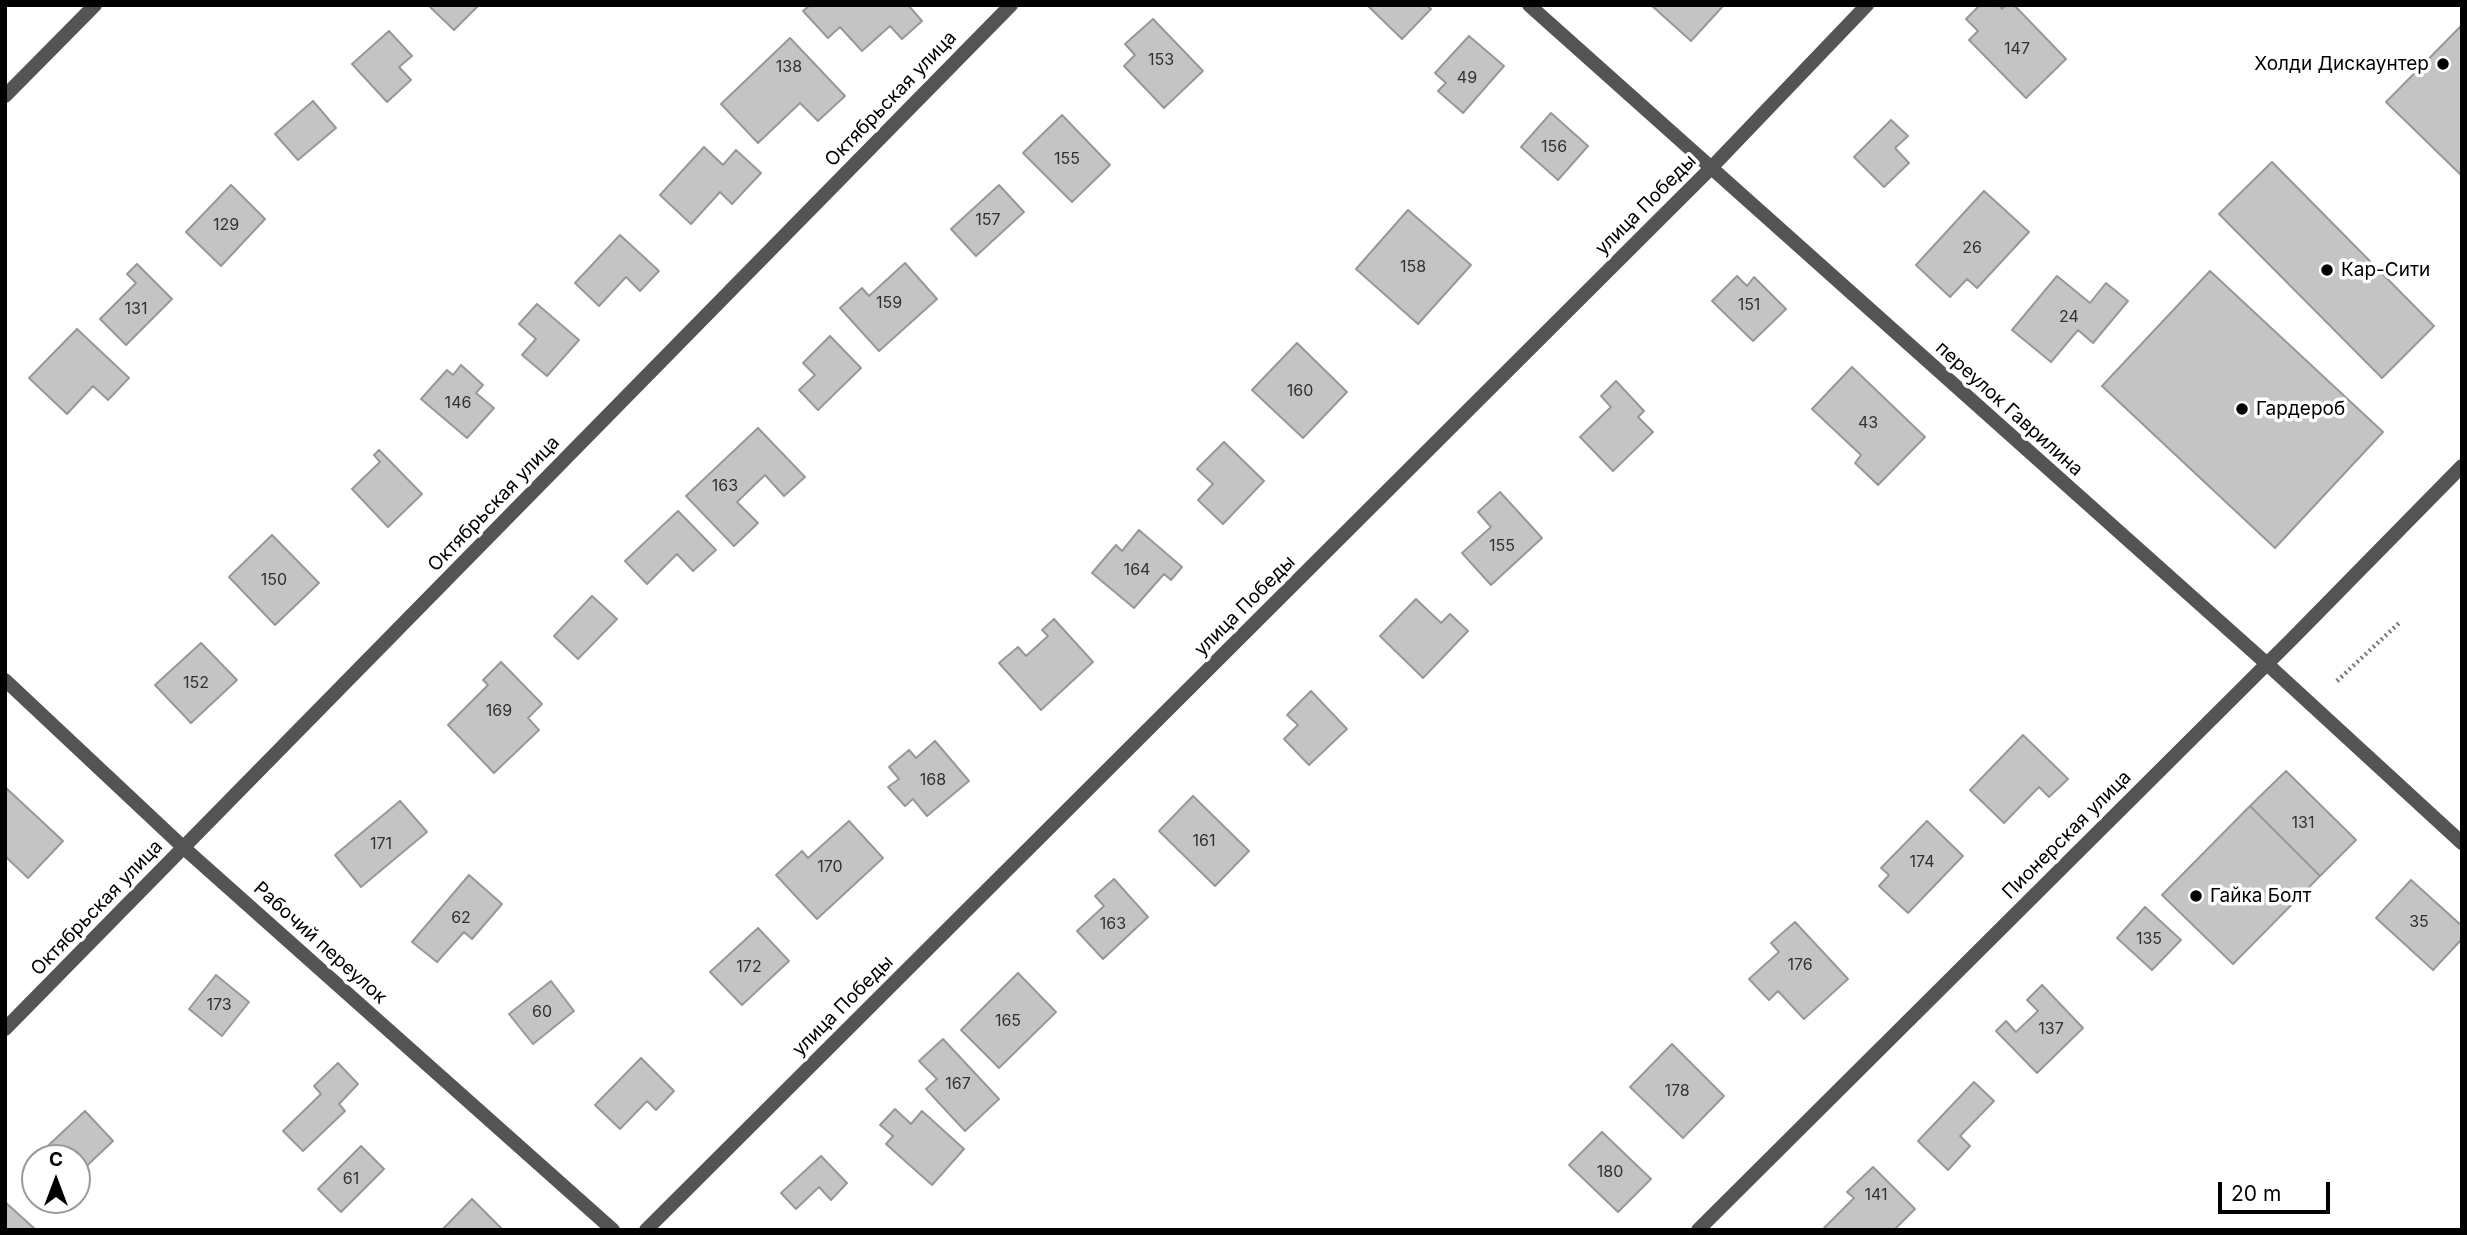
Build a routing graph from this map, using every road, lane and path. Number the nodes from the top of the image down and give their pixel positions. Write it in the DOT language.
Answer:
graph roads {
  1 [pos="95,5"];
  2 [pos="1011,5"];
  3 [pos="1529,5"];
  4 [pos="1867,5"];
  5 [pos="5,96"];
  6 [pos="1711,168"];
  7 [pos="2462,466"];
  8 [pos="2399,623"];
  9 [pos="2266,663"];
  10 [pos="5,680"];
  11 [pos="2337,681"];
  12 [pos="2462,843"];
  13 [pos="184,848"];
  14 [pos="5,1030"];
  15 [pos="613,1230"];
  16 [pos="646,1230"];
  17 [pos="1698,1230"];
  1 -- 5 [label="street"];
  2 -- 13 [label="street, Октябрьская улица"];
  3 -- 6 [label="street, переулок Гаврилина"];
  4 -- 6 [label="street, улица Победы"];
  6 -- 9 [label="street, переулок Гаврилина"];
  6 -- 16 [label="street, улица Победы"];
  7 -- 9 [label="street, Пионерская улица"];
  8 -- 11 [label="path"];
  9 -- 12 [label="street, переулок Гаврилина"];
  9 -- 17 [label="street, Пионерская улица"];
  10 -- 13 [label="street, Рабочий переулок"];
  13 -- 14 [label="street, Октябрьская улица"];
  13 -- 15 [label="street, Рабочий переулок"];
}
